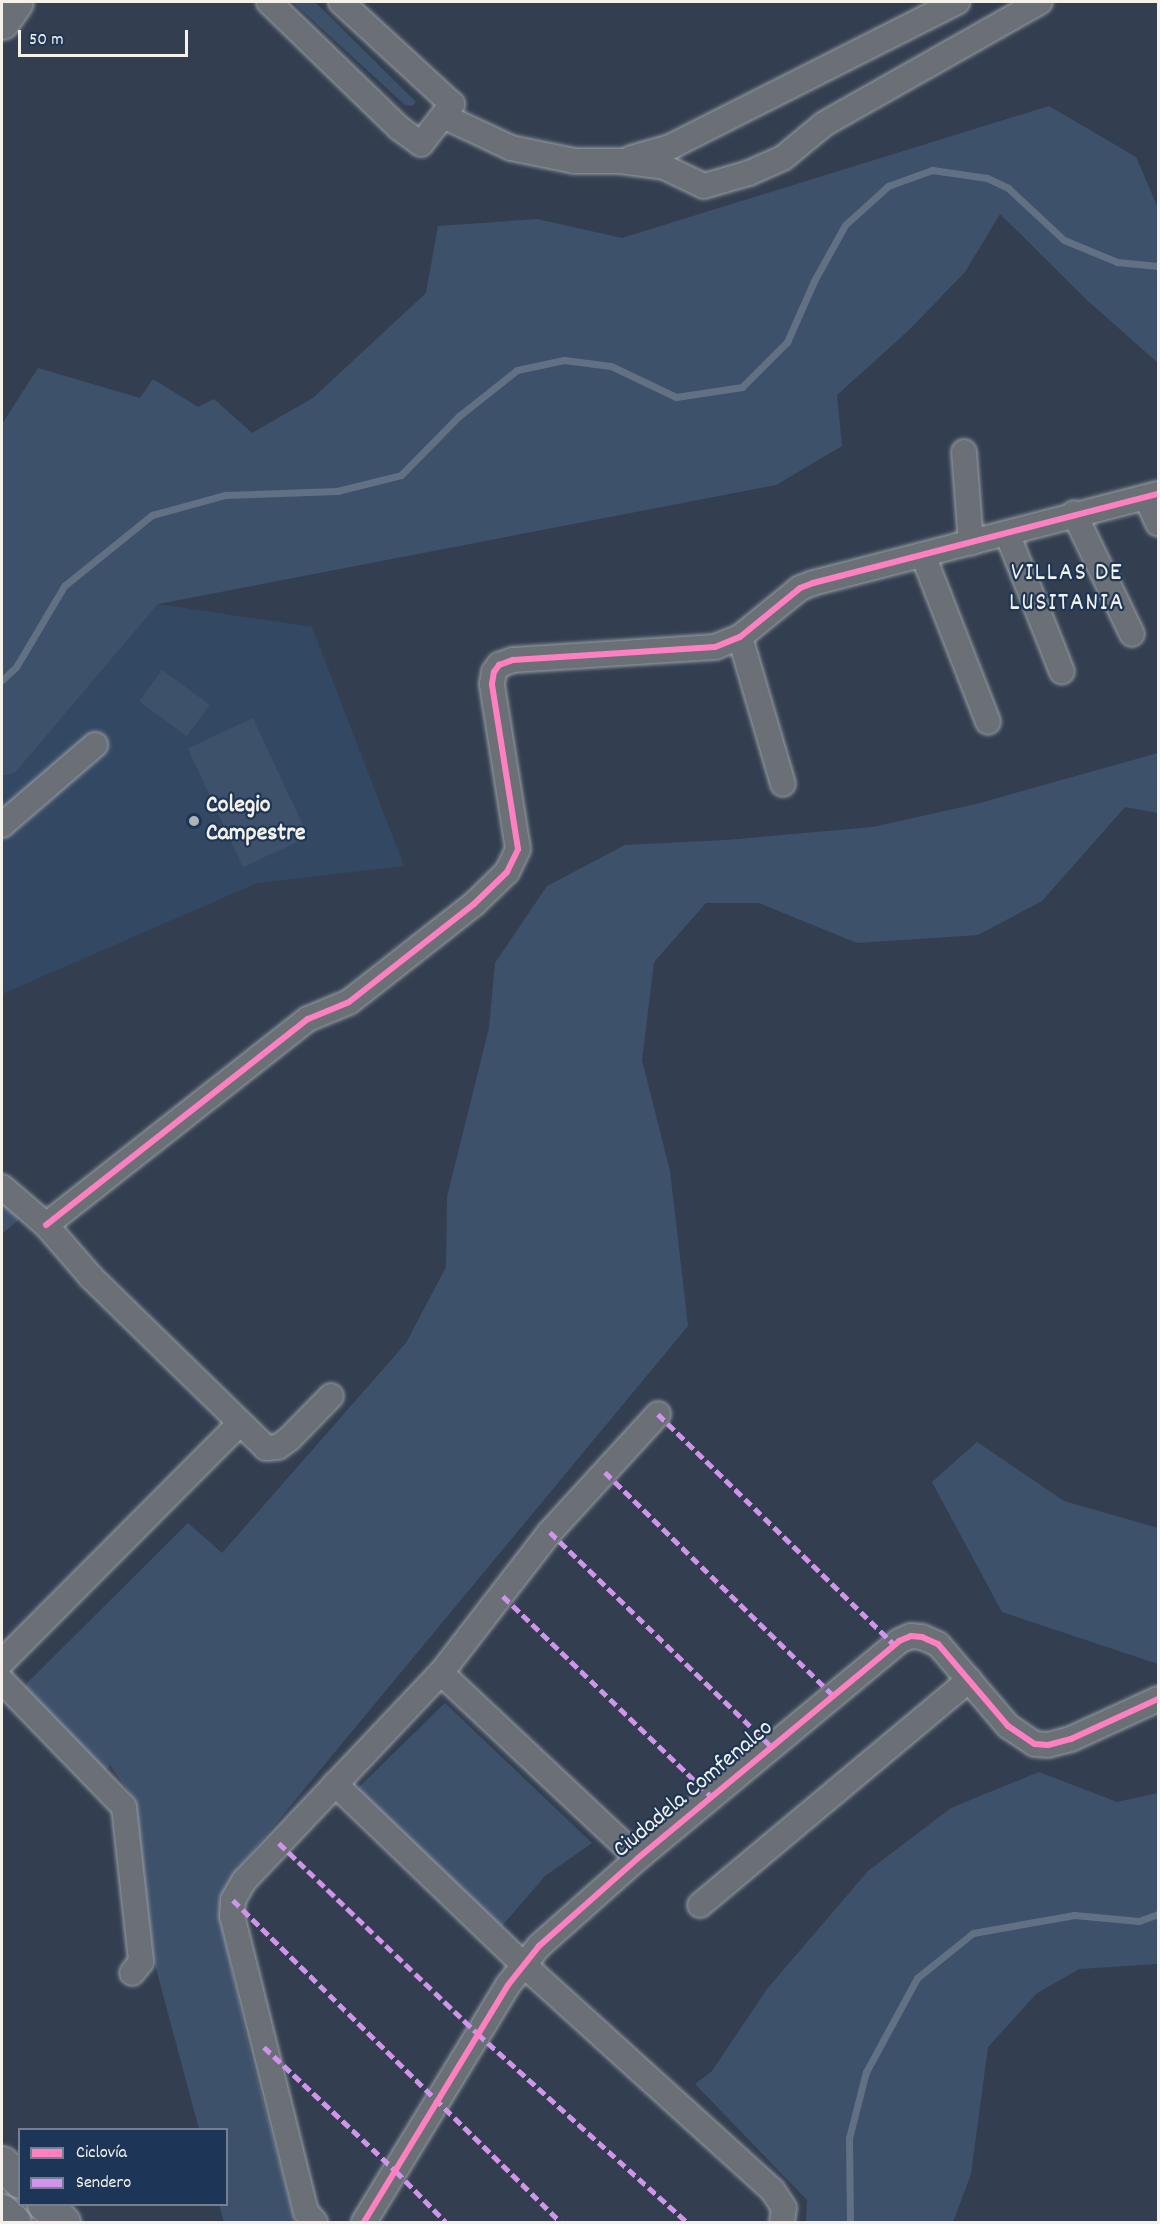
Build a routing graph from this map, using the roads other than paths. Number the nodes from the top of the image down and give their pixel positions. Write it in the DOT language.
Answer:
graph roads {
  1 [pos="16,2"];
  2 [pos="269,2"];
  3 [pos="341,2"];
  4 [pos="957,2"];
  5 [pos="1040,2"];
  6 [pos="2,22"];
  7 [pos="443,116"];
  8 [pos="620,161"];
  9 [pos="964,452"];
  10 [pos="1153,496"];
  11 [pos="1074,513"];
  12 [pos="1158,524"];
  13 [pos="1007,533"];
  14 [pos="971,543"];
  15 [pos="923,555"];
  16 [pos="1132,634"];
  17 [pos="740,638"];
  18 [pos="1062,672"];
  19 [pos="988,722"];
  20 [pos="96,745"];
  21 [pos="783,784"];
  22 [pos="2,825"];
  23 [pos="2,1187"];
  24 [pos="46,1225"];
  25 [pos="331,1396"];
  26 [pos="658,1414"];
  27 [pos="239,1424"];
  28 [pos="2,1662"];
  29 [pos="441,1673"];
  30 [pos="969,1680"];
  31 [pos="2,1681"];
  32 [pos="1158,1699"];
  33 [pos="335,1784"];
  34 [pos="638,1858"];
  35 [pos="700,1905"];
  36 [pos="524,1965"];
  37 [pos="132,1973"];
  38 [pos="2,2163"];
  39 [pos="18,2179"];
  40 [pos="45,2206"];
  41 [pos="2,2211"];
  42 [pos="14,2223"];
  43 [pos="63,2223"];
  44 [pos="315,2223"];
  45 [pos="364,2223"];
  46 [pos="782,2223"];
  1 -- 6 [label="main road"];
  2 -- 7 [label="street"];
  3 -- 7 [label="street"];
  4 -- 8 [label="street"];
  5 -- 8 [label="street"];
  7 -- 8 [label="street"];
  9 -- 14 [label="street"];
  10 -- 11 [label="street"];
  10 -- 12 [label="street"];
  11 -- 13 [label="street"];
  11 -- 16 [label="street"];
  13 -- 14 [label="street"];
  13 -- 18 [label="street"];
  14 -- 15 [label="street"];
  15 -- 17 [label="street"];
  15 -- 19 [label="street"];
  17 -- 21 [label="street"];
  17 -- 24 [label="street"];
  20 -- 22 [label="street"];
  23 -- 24 [label="street"];
  24 -- 27 [label="street"];
  25 -- 27 [label="street"];
  26 -- 29 [label="street"];
  27 -- 28 [label="street"];
  29 -- 33 [label="street"];
  29 -- 34 [label="street"];
  30 -- 32 [label="street"];
  30 -- 34 [label="street, Ciudadela Comfenalco"];
  30 -- 35 [label="street"];
  31 -- 37 [label="street"];
  33 -- 36 [label="street"];
  33 -- 44 [label="street"];
  34 -- 36 [label="street, Ciudadela Comfenalco"];
  36 -- 45 [label="street, Ciudadela Comfenalco"];
  36 -- 46 [label="street"];
  38 -- 39 [label="main road"];
  40 -- 43 [label="main road"];
  41 -- 42 [label="main road"];
}
